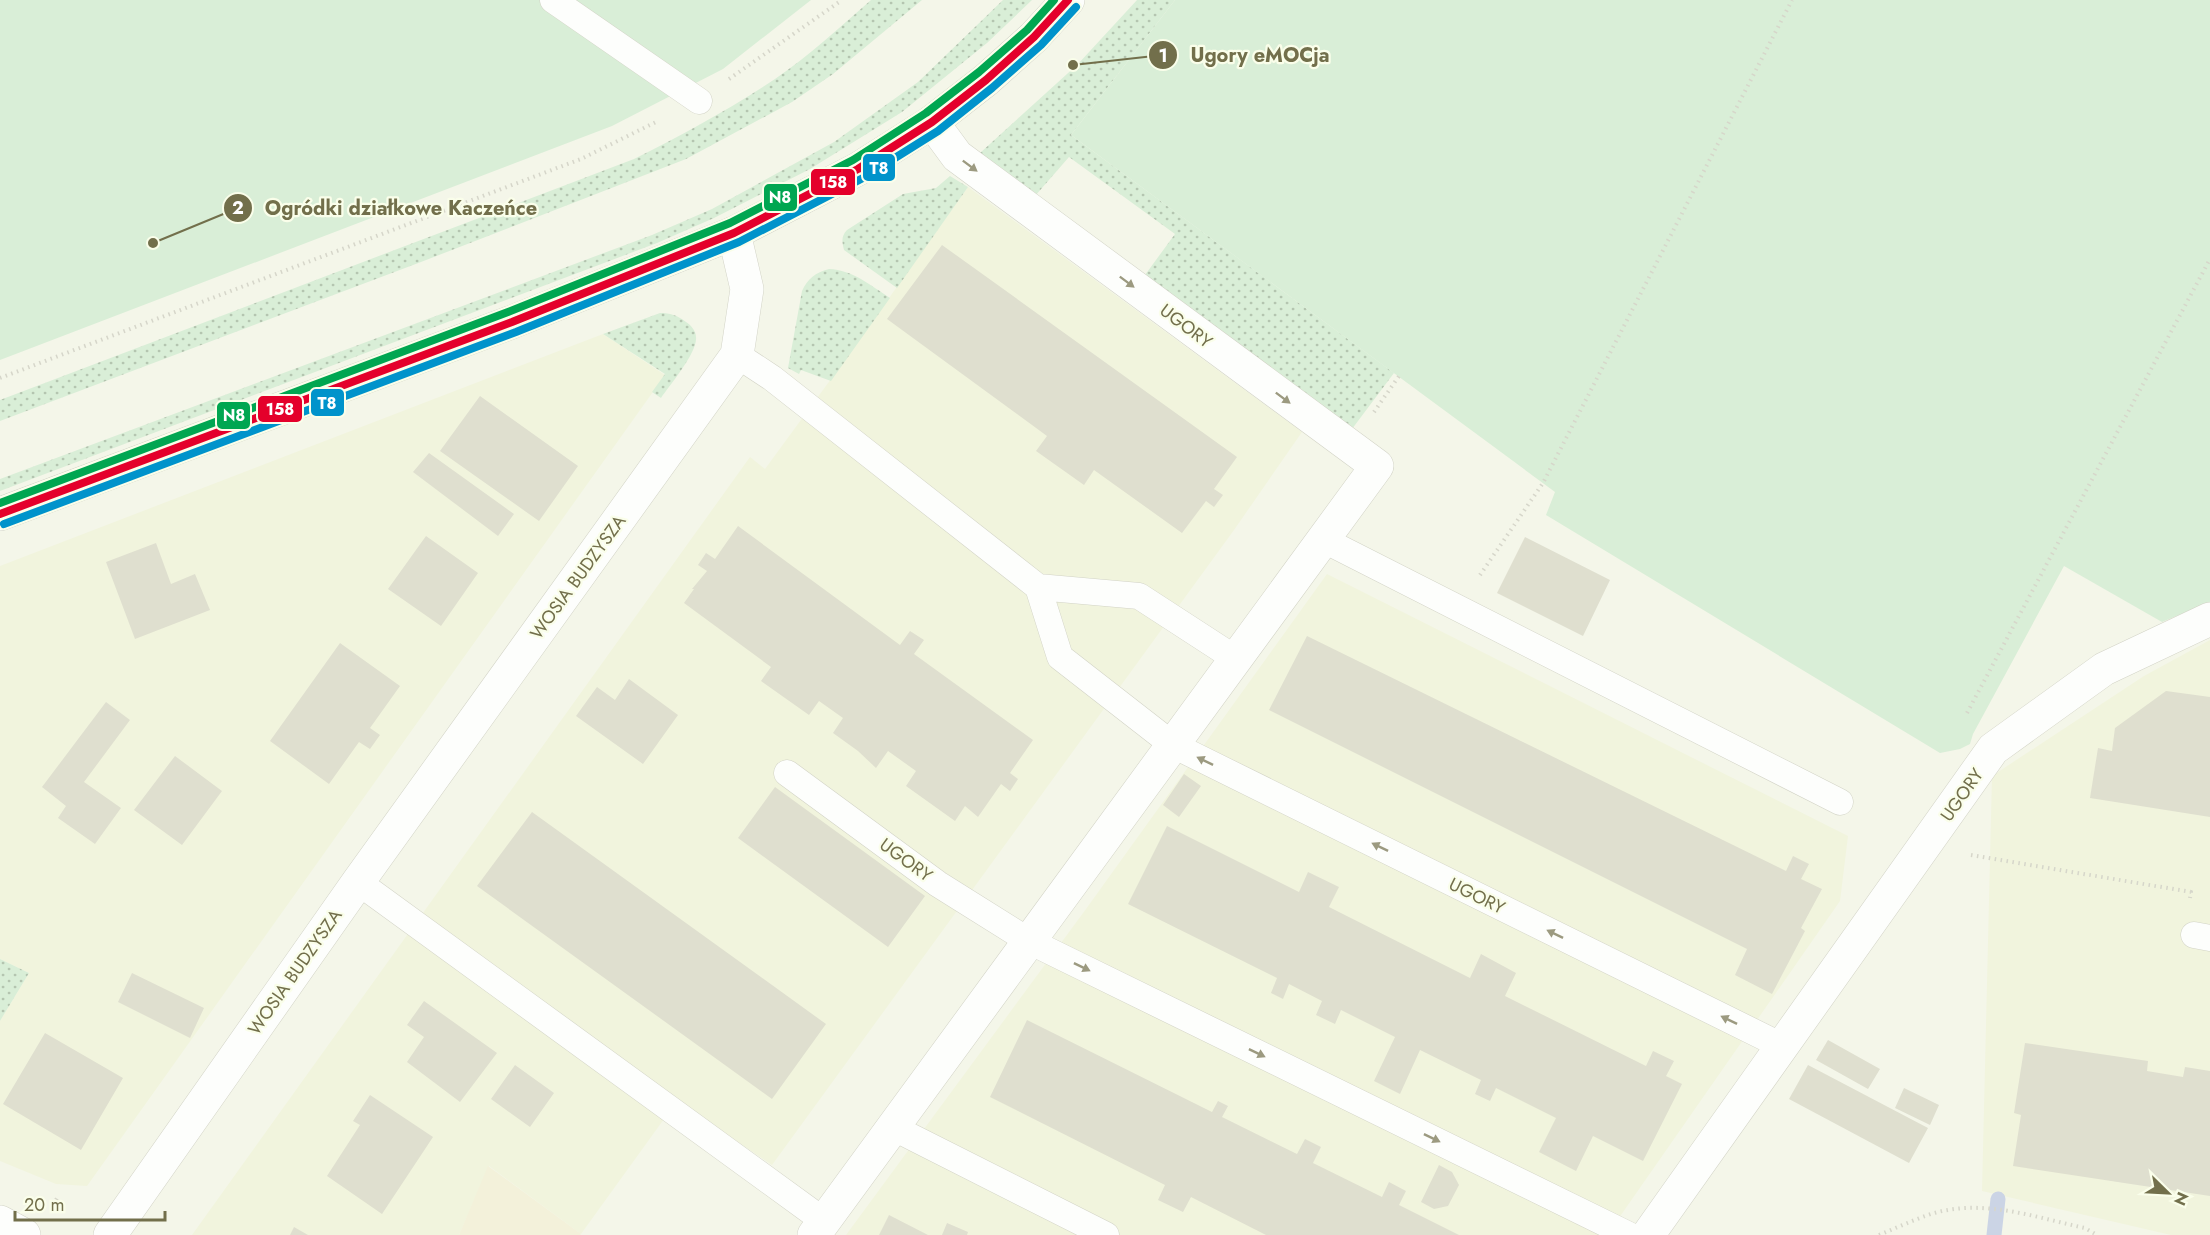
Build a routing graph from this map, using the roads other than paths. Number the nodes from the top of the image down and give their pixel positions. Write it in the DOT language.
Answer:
graph roads {
  1 [pos="553,0"];
  2 [pos="1068,0"];
  3 [pos="699,101"];
  4 [pos="932,122"];
  5 [pos="734,233"];
  6 [pos="737,355"];
  7 [pos="0,514"];
  8 [pos="1324,540"];
  9 [pos="1038,587"];
  10 [pos="2210,619"];
  11 [pos="1236,659"];
  12 [pos="1173,745"];
  13 [pos="787,772"];
  14 [pos="1840,802"];
  15 [pos="358,882"];
  16 [pos="1029,941"];
  17 [pos="1782,1046"];
  18 [pos="892,1127"];
  19 [pos="0,1222"];
  20 [pos="819,1228"];
  21 [pos="24,1235"];
  22 [pos="110,1235"];
  23 [pos="1106,1235"];
  24 [pos="1629,1235"];
  25 [pos="1648,1235"];
  1 -- 3 [label="lane"];
  2 -- 4 [label="street"];
  4 -- 5 [label="street"];
  4 -- 8 [label="street, UGORY, one-way"];
  5 -- 6 [label="street, WOSIA BUDZYSZA"];
  5 -- 7 [label="street"];
  6 -- 9 [label="lane"];
  6 -- 15 [label="street, WOSIA BUDZYSZA"];
  8 -- 11 [label="street, UGORY"];
  8 -- 14 [label="lane"];
  9 -- 11 [label="lane"];
  9 -- 12 [label="lane"];
  10 -- 17 [label="street, UGORY"];
  11 -- 12 [label="street, UGORY"];
  12 -- 16 [label="street, UGORY"];
  17 -- 12 [label="lane, UGORY, one-way"];
  13 -- 16 [label="lane, UGORY"];
  15 -- 20 [label="lane"];
  15 -- 22 [label="street, WOSIA BUDZYSZA"];
  16 -- 18 [label="street, UGORY"];
  16 -- 24 [label="lane, UGORY, one-way"];
  17 -- 25 [label="street, UGORY"];
  18 -- 20 [label="street, UGORY"];
  18 -- 23 [label="lane"];
  19 -- 21 [label="street"];
}
